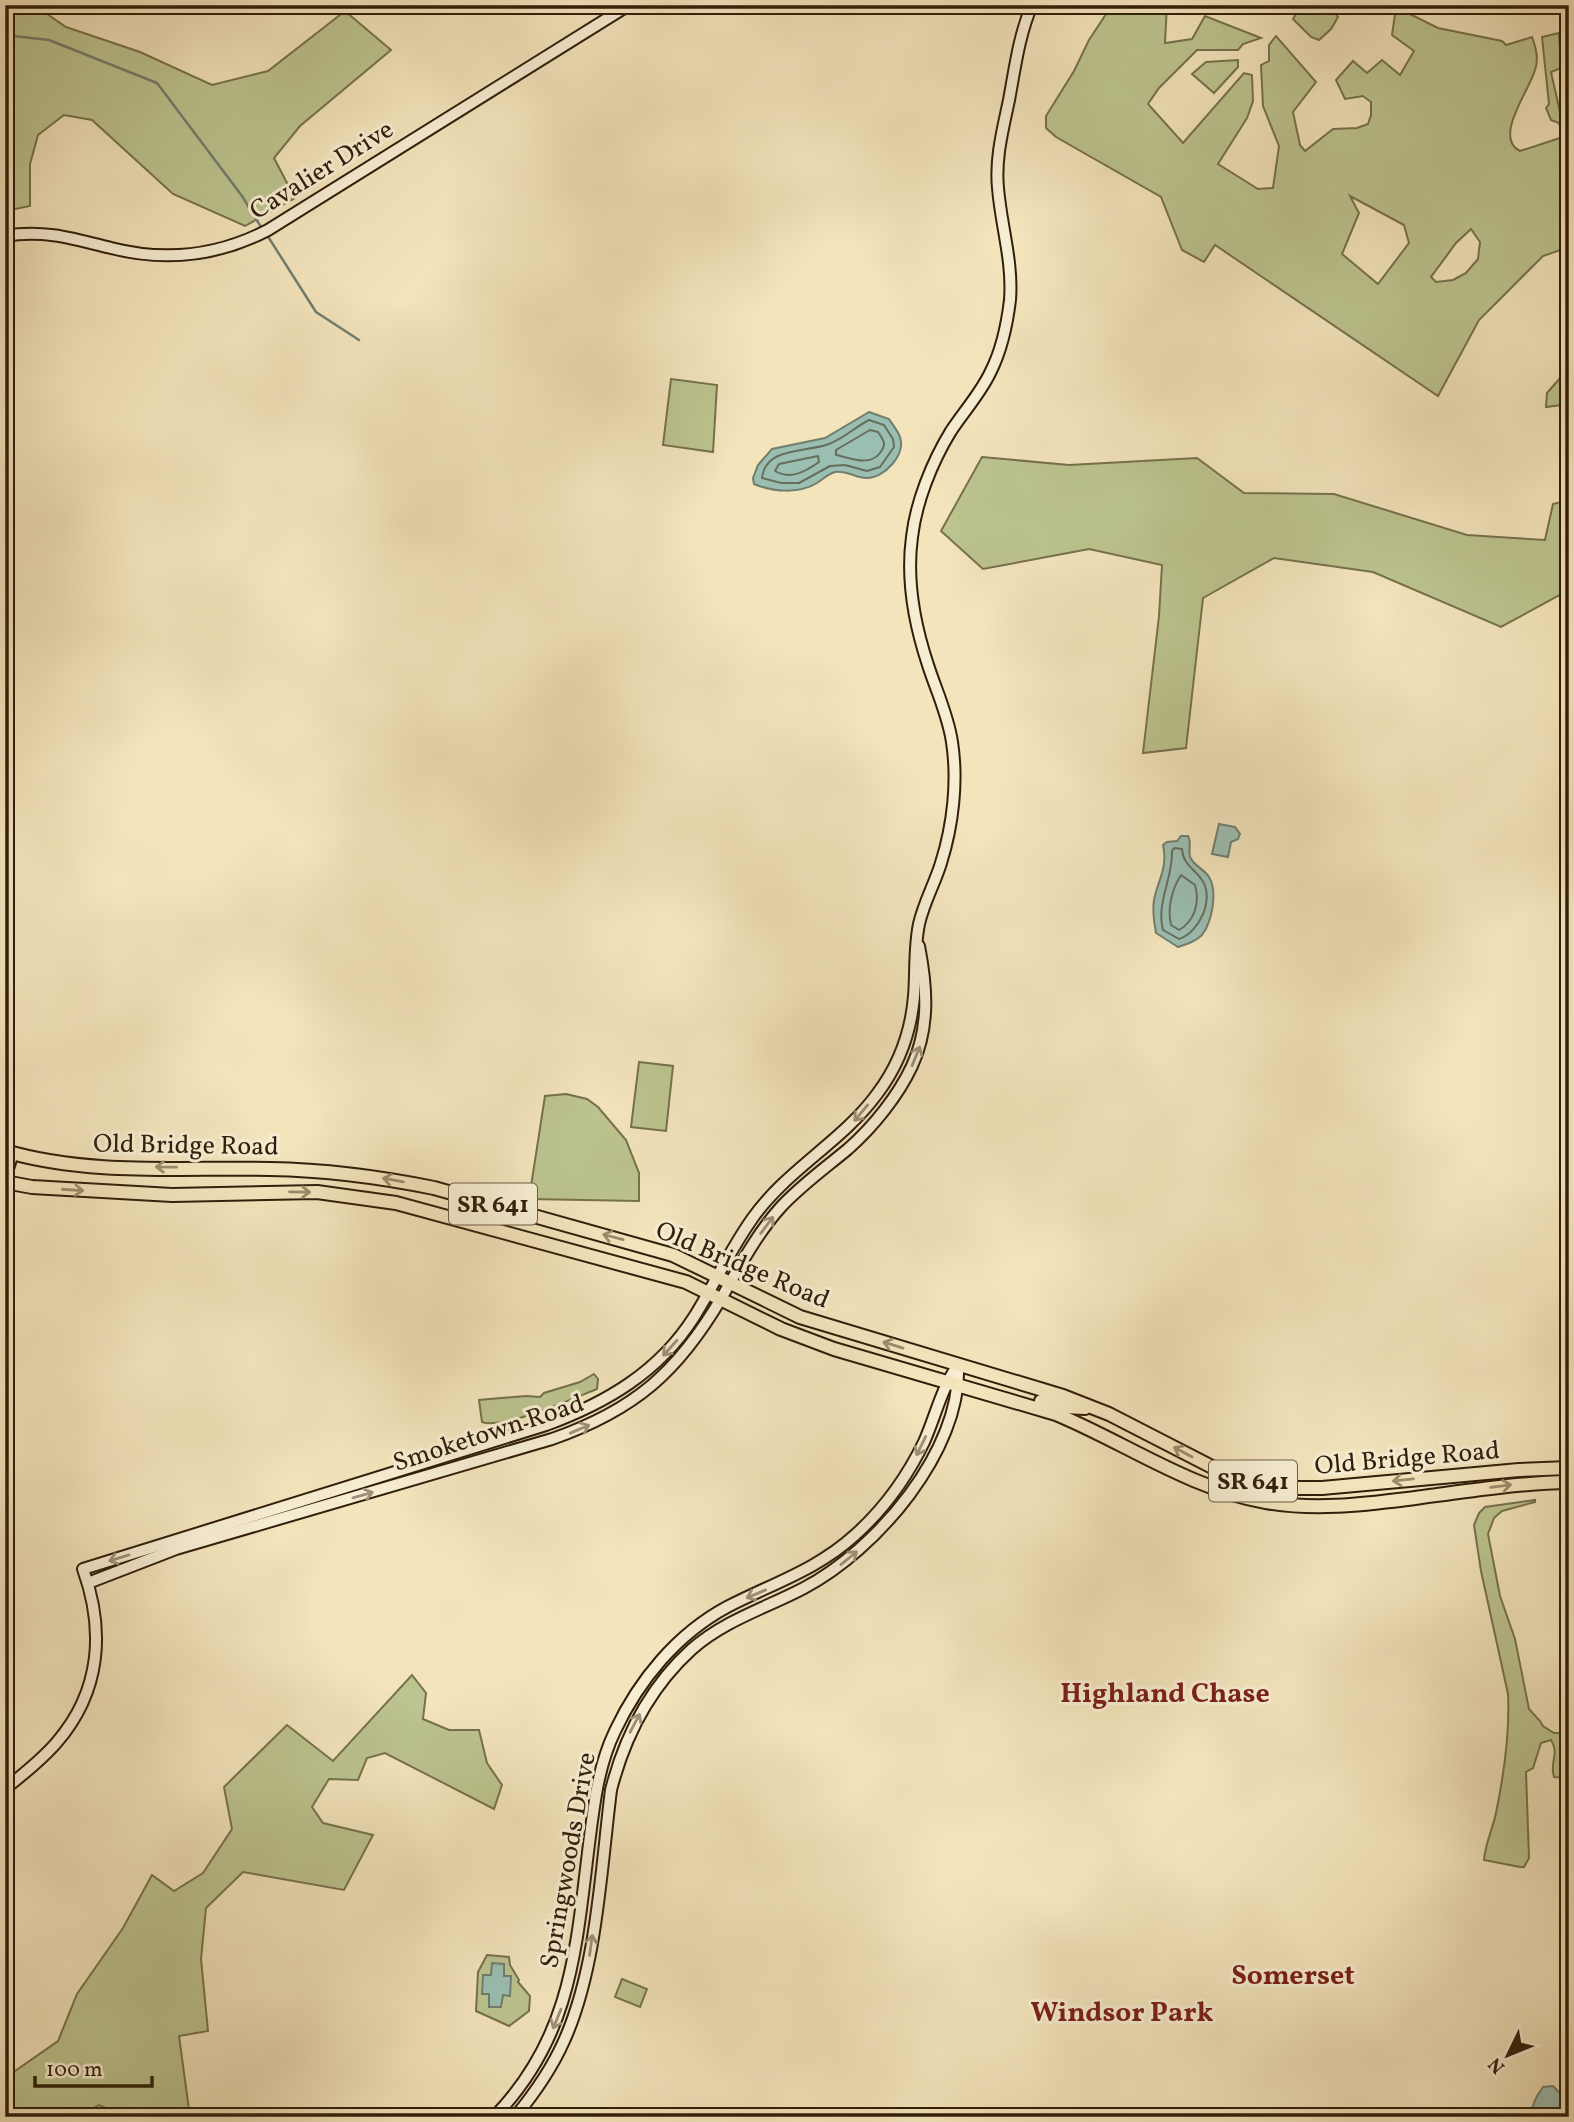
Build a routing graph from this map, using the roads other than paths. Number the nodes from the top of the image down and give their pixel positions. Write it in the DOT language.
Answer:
graph roads {
  1 [pos="629,5"];
  2 [pos="1032,5"];
  3 [pos="5,236"];
  4 [pos="917,937"];
  5 [pos="9,1152"];
  6 [pos="5,1175"];
  7 [pos="5,1182"];
  8 [pos="717,1276"];
  9 [pos="731,1283"];
  10 [pos="708,1292"];
  11 [pos="722,1298"];
  12 [pos="955,1378"];
  13 [pos="1569,1468"];
  14 [pos="1569,1482"];
  15 [pos="88,1583"];
  16 [pos="5,1789"];
  17 [pos="494,2117"];
  18 [pos="515,2117"];
  1 -- 3 [label="street, Cavalier Drive"];
  2 -- 4 [label="street, Smoketown Road"];
  4 -- 8 [label="street, Smoketown Road, one-way"];
  9 -- 4 [label="street, Smoketown Road, one-way"];
  5 -- 6 [label="main road"];
  8 -- 5 [label="main road, Old Bridge Road / SR 641, one-way"];
  7 -- 10 [label="main road, Old Bridge Road / SR 641, one-way"];
  8 -- 9 [label="main road, Old Bridge Road / SR 641"];
  8 -- 10 [label="street, Smoketown Road"];
  9 -- 11 [label="street, Smoketown Road"];
  12 -- 9 [label="main road, Old Bridge Road / SR 641, one-way"];
  10 -- 11 [label="main road, Old Bridge Road / SR 641"];
  10 -- 15 [label="street, Smoketown Road, one-way"];
  11 -- 12 [label="main road, Old Bridge Road / SR 641"];
  15 -- 11 [label="street, Smoketown Road, one-way"];
  13 -- 12 [label="main road, Old Bridge Road / SR 641, one-way"];
  12 -- 14 [label="main road, Old Bridge Road / SR 641, one-way"];
  12 -- 17 [label="street, Springwoods Drive, one-way"];
  18 -- 12 [label="street, Springwoods Drive, one-way"];
  15 -- 16 [label="street"];
}
